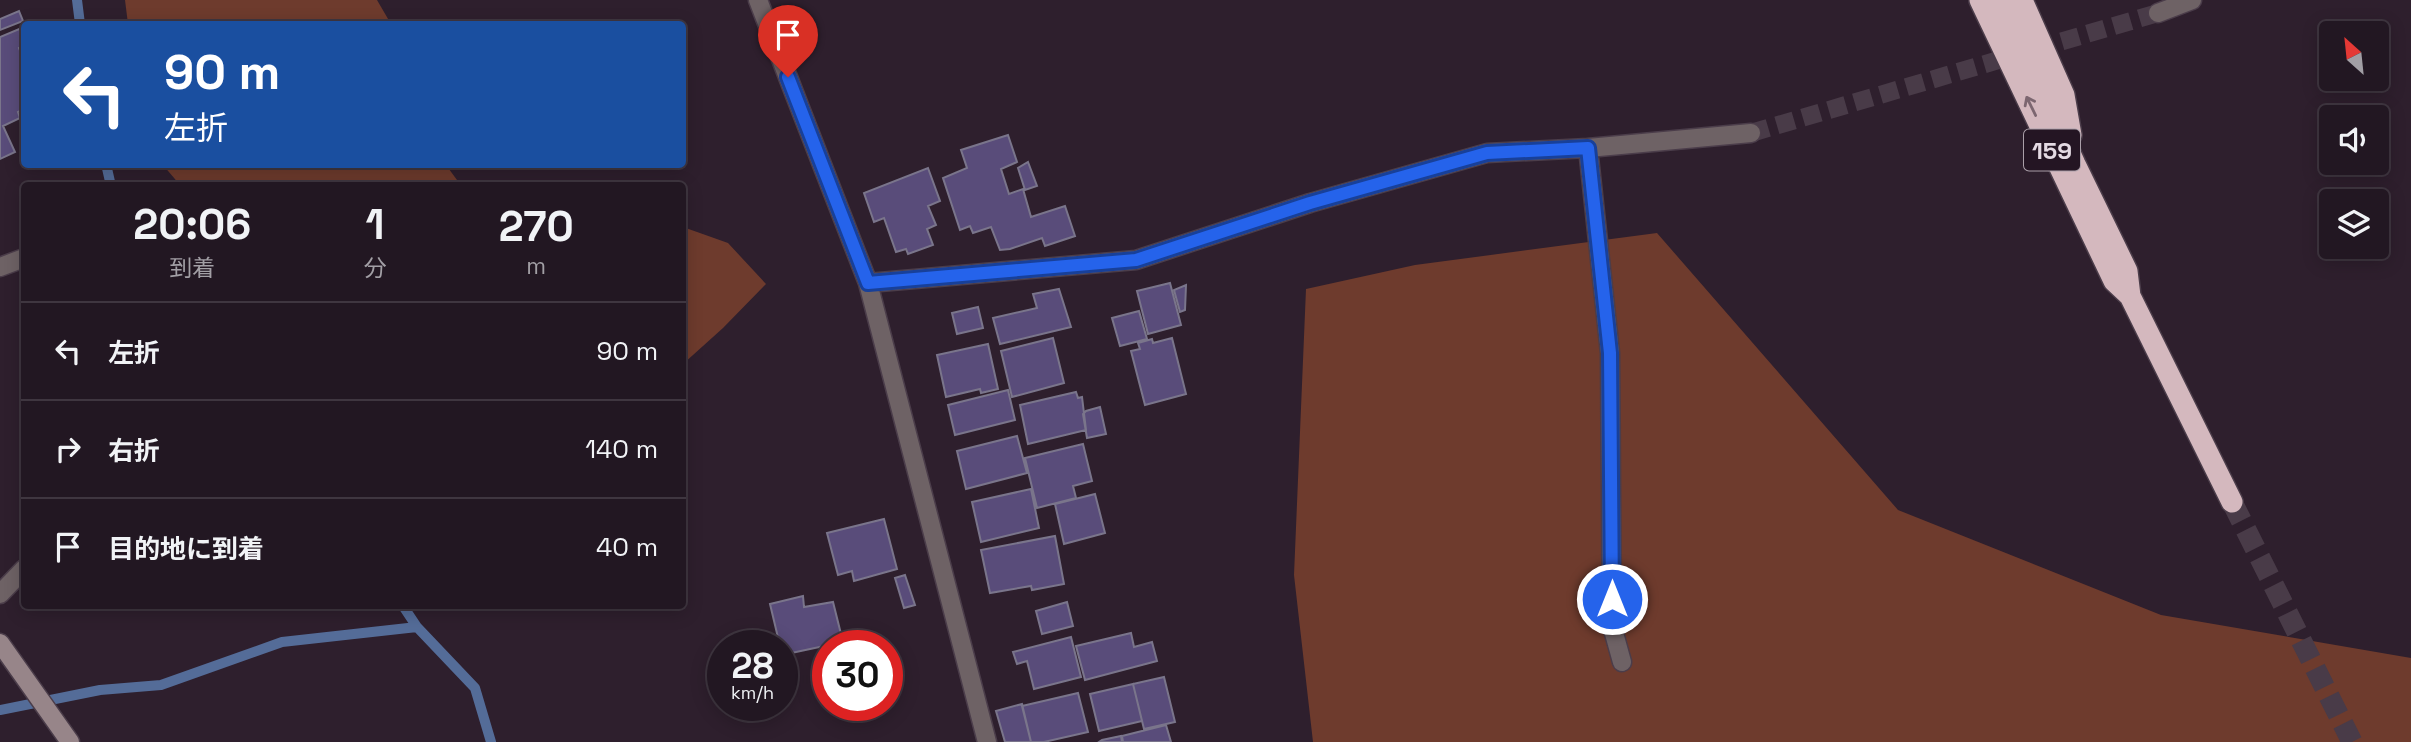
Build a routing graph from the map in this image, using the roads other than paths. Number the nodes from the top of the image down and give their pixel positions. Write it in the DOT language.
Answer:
graph roads {
  1 [pos="758,0"];
  2 [pos="1980,0"];
  3 [pos="2001,0"];
  4 [pos="2022,0"];
  5 [pos="2192,0"];
  6 [pos="2158,13"];
  7 [pos="1751,132"];
  8 [pos="1588,148"];
  9 [pos="2075,164"];
  10 [pos="21,259"];
  11 [pos="0,267"];
  12 [pos="868,283"];
  13 [pos="2130,296"];
  14 [pos="2232,502"];
  15 [pos="21,572"];
  16 [pos="0,594"];
  17 [pos="0,643"];
  18 [pos="1622,662"];
  19 [pos="70,742"];
  20 [pos="987,742"];
  1 -- 12 [label="street"];
  13 -- 2 [label="highway, 159, one-way"];
  3 -- 9 [label="highway, 159"];
  4 -- 9 [label="highway"];
  5 -- 6 [label="street"];
  7 -- 8 [label="street"];
  8 -- 12 [label="street"];
  8 -- 18 [label="street"];
  9 -- 13 [label="highway, 159"];
  10 -- 11 [label="street"];
  12 -- 20 [label="street"];
  13 -- 14 [label="highway, 159"];
  15 -- 16 [label="street"];
  17 -- 19 [label="street"];
}
